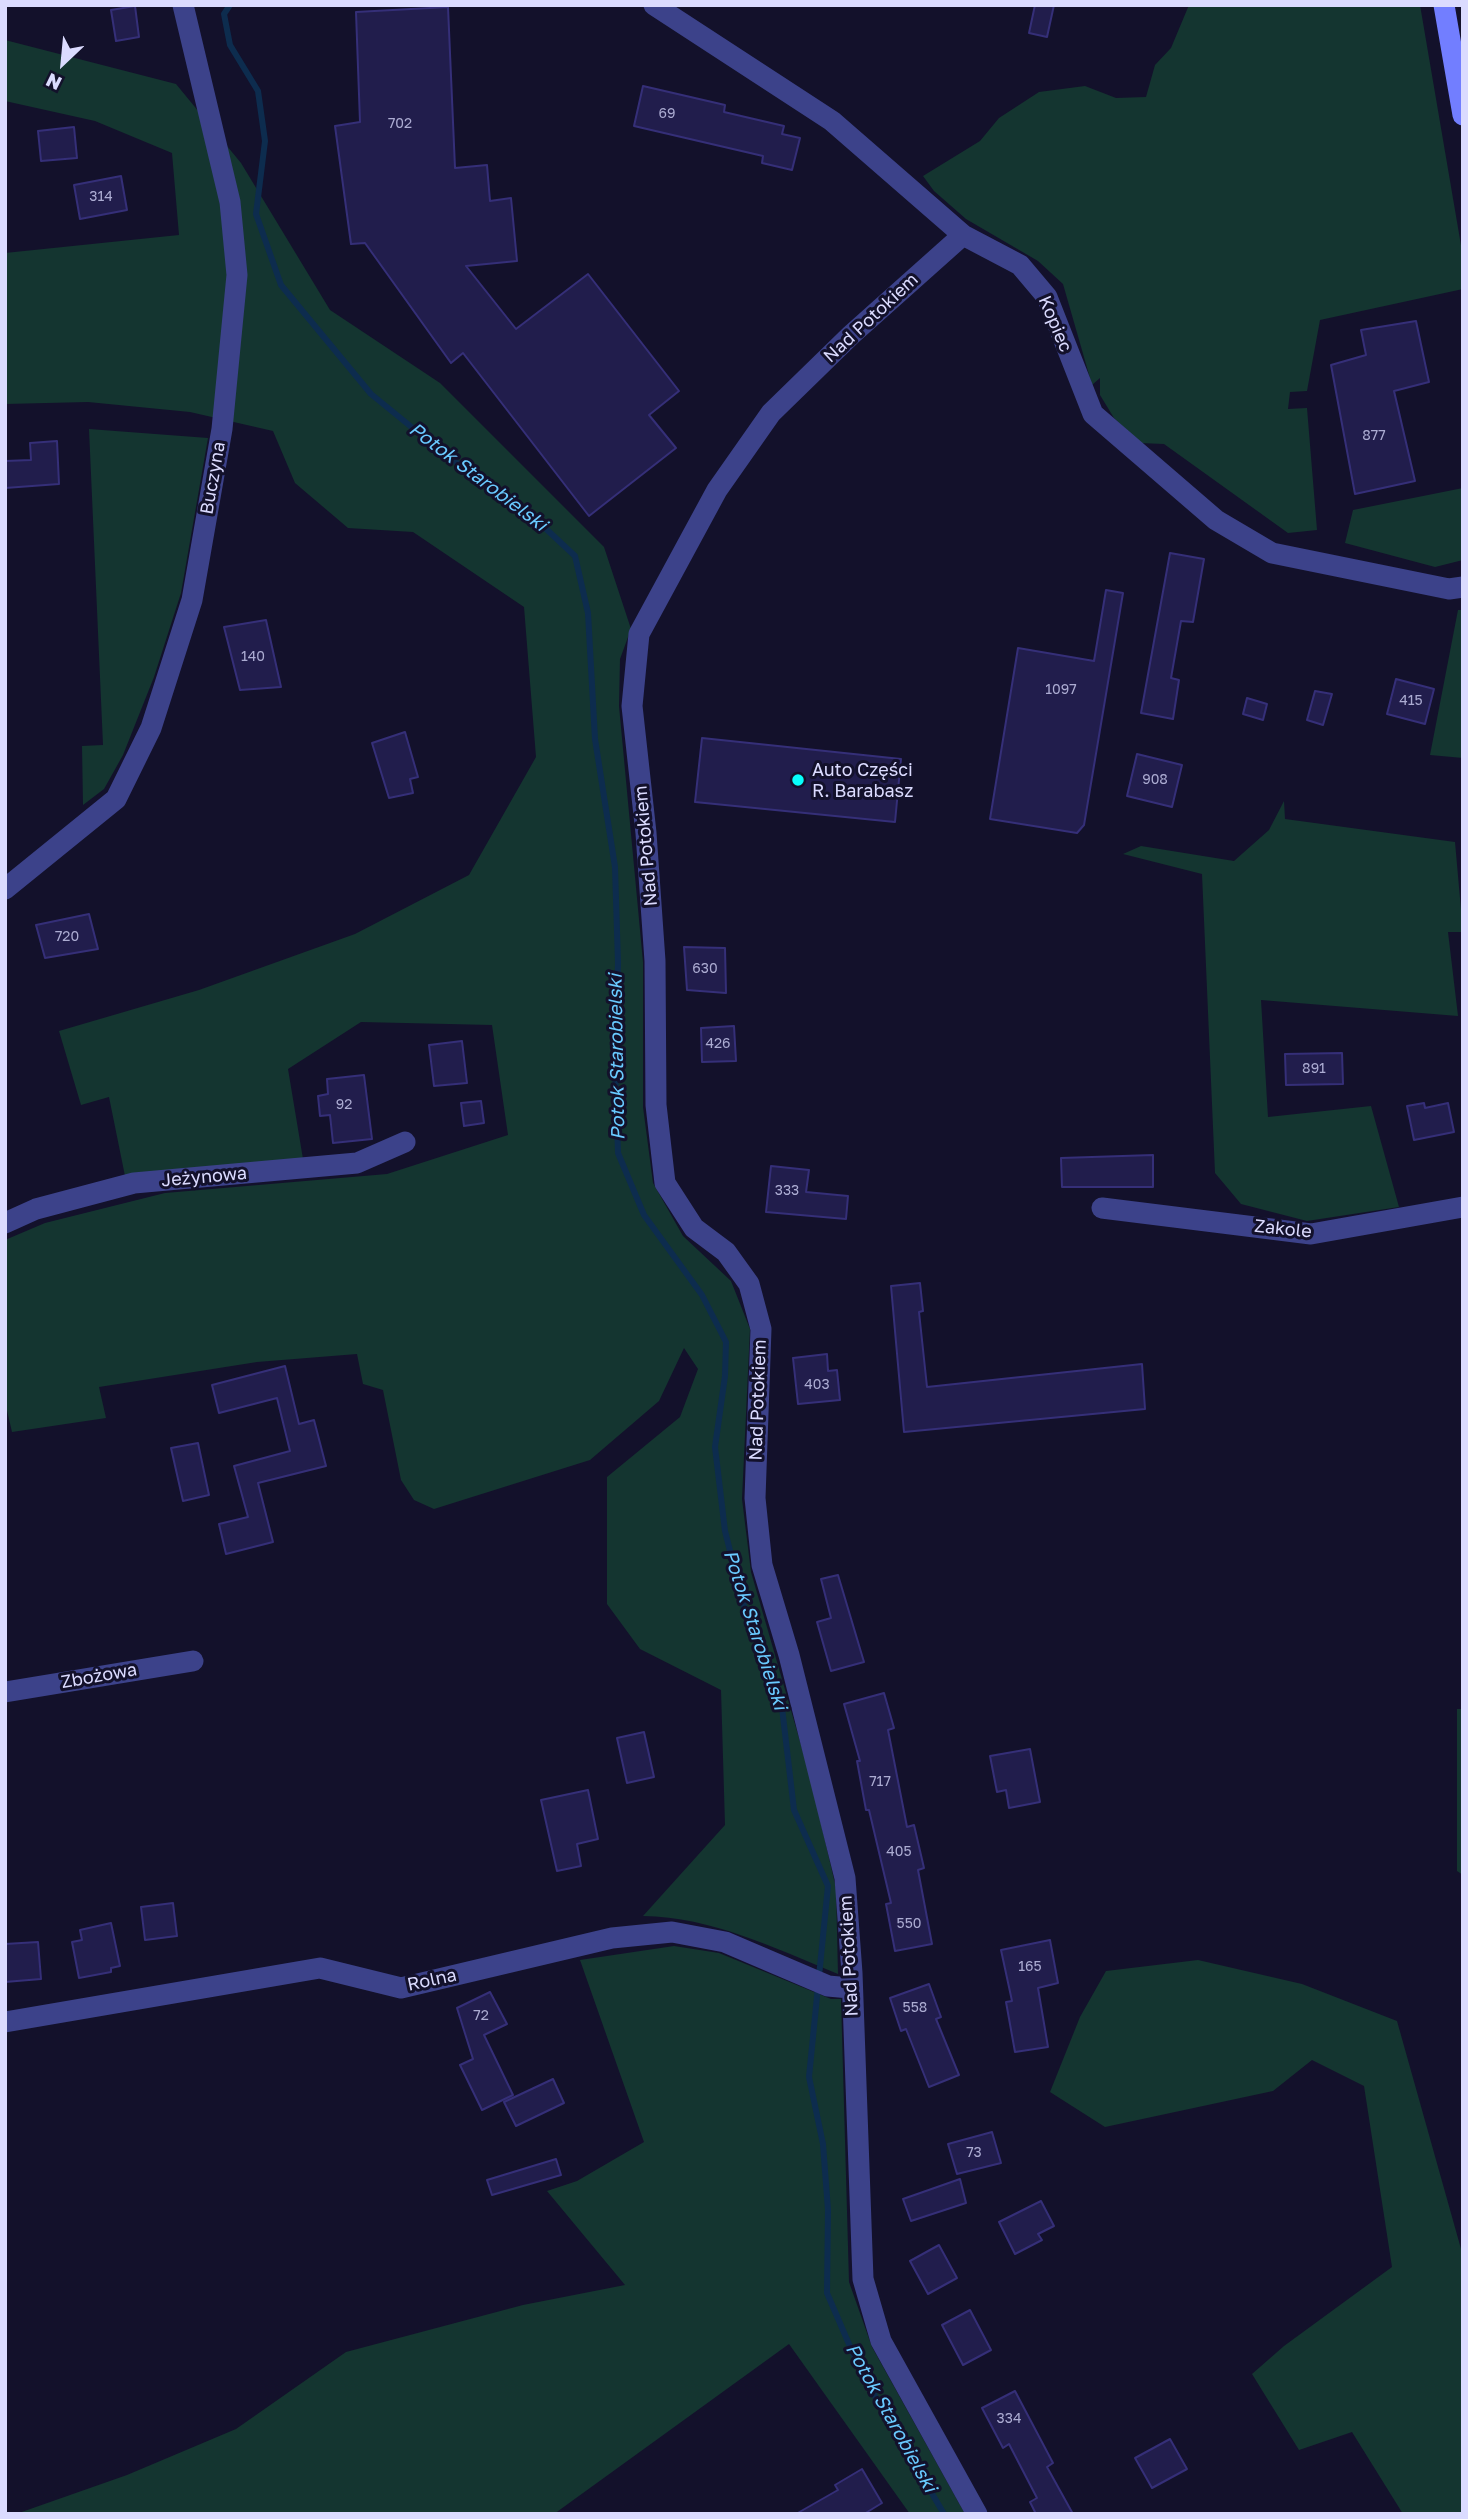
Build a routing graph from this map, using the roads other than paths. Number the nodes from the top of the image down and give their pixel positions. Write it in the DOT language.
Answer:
graph roads {
  1 [pos="183,5"];
  2 [pos="654,5"];
  3 [pos="1444,5"];
  4 [pos="1463,115"];
  5 [pos="963,234"];
  6 [pos="1463,587"];
  7 [pos="5,889"];
  8 [pos="405,1142"];
  9 [pos="1463,1207"];
  10 [pos="1102,1208"];
  11 [pos="5,1223"];
  12 [pos="193,1661"];
  13 [pos="5,1692"];
  14 [pos="850,1988"];
  15 [pos="5,2022"];
  16 [pos="977,2514"];
  1 -- 7 [label="street, Buczyna"];
  2 -- 5 [label="street, Kopiec"];
  3 -- 4 [label="street"];
  5 -- 6 [label="street, Kopiec"];
  5 -- 14 [label="street, Nad Potokiem"];
  8 -- 11 [label="street, Jeżynowa"];
  9 -- 10 [label="street, Zakole"];
  12 -- 13 [label="street, Zbożowa"];
  14 -- 15 [label="street, Rolna"];
  14 -- 16 [label="street, Nad Potokiem"];
}
